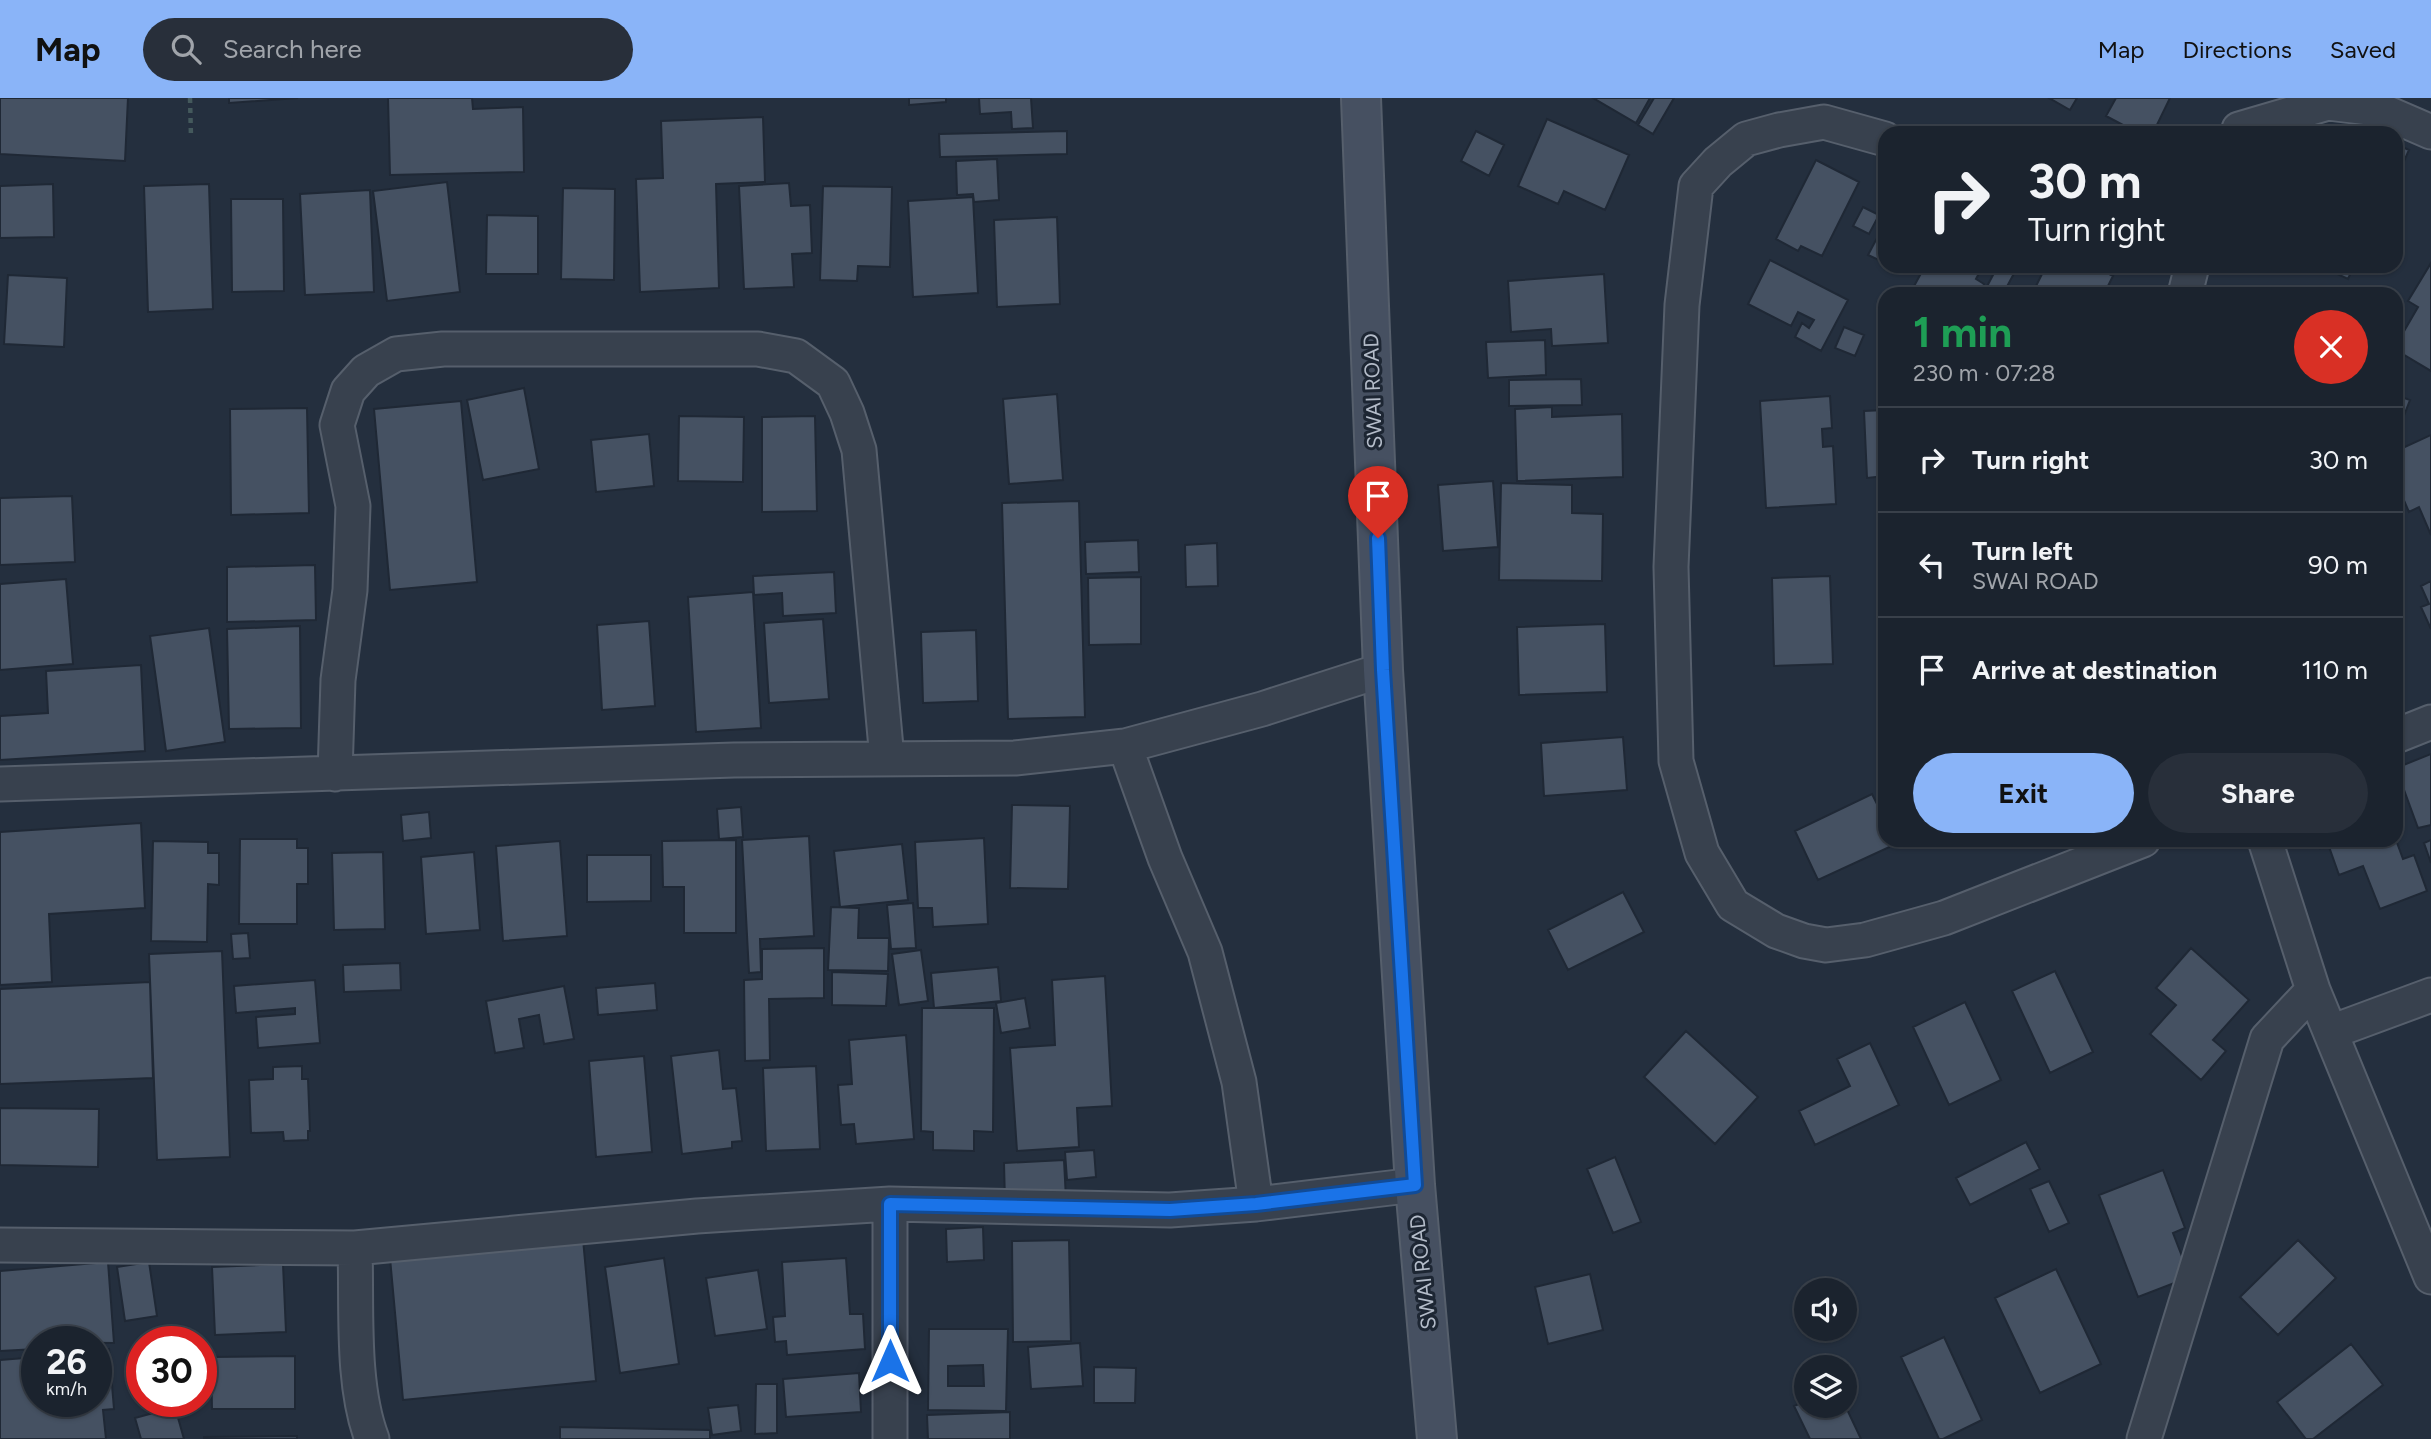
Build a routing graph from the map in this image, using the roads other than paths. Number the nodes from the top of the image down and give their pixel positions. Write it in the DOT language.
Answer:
graph roads {
  1 [pos="1361,98"];
  2 [pos="2251,98"];
  3 [pos="2241,126"];
  4 [pos="2255,126"];
  5 [pos="2431,132"];
  6 [pos="1878,137"];
  7 [pos="1383,670"];
  8 [pos="2431,722"];
  9 [pos="2403,733"];
  10 [pos="1125,746"];
  11 [pos="887,759"];
  12 [pos="335,774"];
  13 [pos="0,784"];
  14 [pos="2125,847"];
  15 [pos="2267,847"];
  16 [pos="2313,990"];
  17 [pos="2431,995"];
  18 [pos="2331,1032"];
  19 [pos="1415,1185"];
  20 [pos="890,1204"];
  21 [pos="1256,1204"];
  22 [pos="0,1245"];
  23 [pos="355,1248"];
  24 [pos="2431,1277"];
  25 [pos="372,1439"];
  26 [pos="890,1439"];
  27 [pos="1437,1439"];
  28 [pos="2144,1439"];
  1 -- 7 [label="street, SWAI ROAD"];
  2 -- 3 [label="street"];
  4 -- 5 [label="street"];
  6 -- 14 [label="street"];
  7 -- 10 [label="street"];
  7 -- 19 [label="street, SWAI ROAD"];
  8 -- 9 [label="street"];
  10 -- 11 [label="street"];
  10 -- 21 [label="street"];
  11 -- 12 [label="street"];
  11 -- 12 [label="street"];
  12 -- 13 [label="street"];
  15 -- 16 [label="street"];
  16 -- 18 [label="street"];
  16 -- 28 [label="street"];
  17 -- 18 [label="street"];
  18 -- 24 [label="street"];
  19 -- 21 [label="street"];
  19 -- 27 [label="street, SWAI ROAD"];
  20 -- 21 [label="street"];
  20 -- 23 [label="street"];
  20 -- 26 [label="street"];
  22 -- 23 [label="street"];
  23 -- 25 [label="street"];
}
